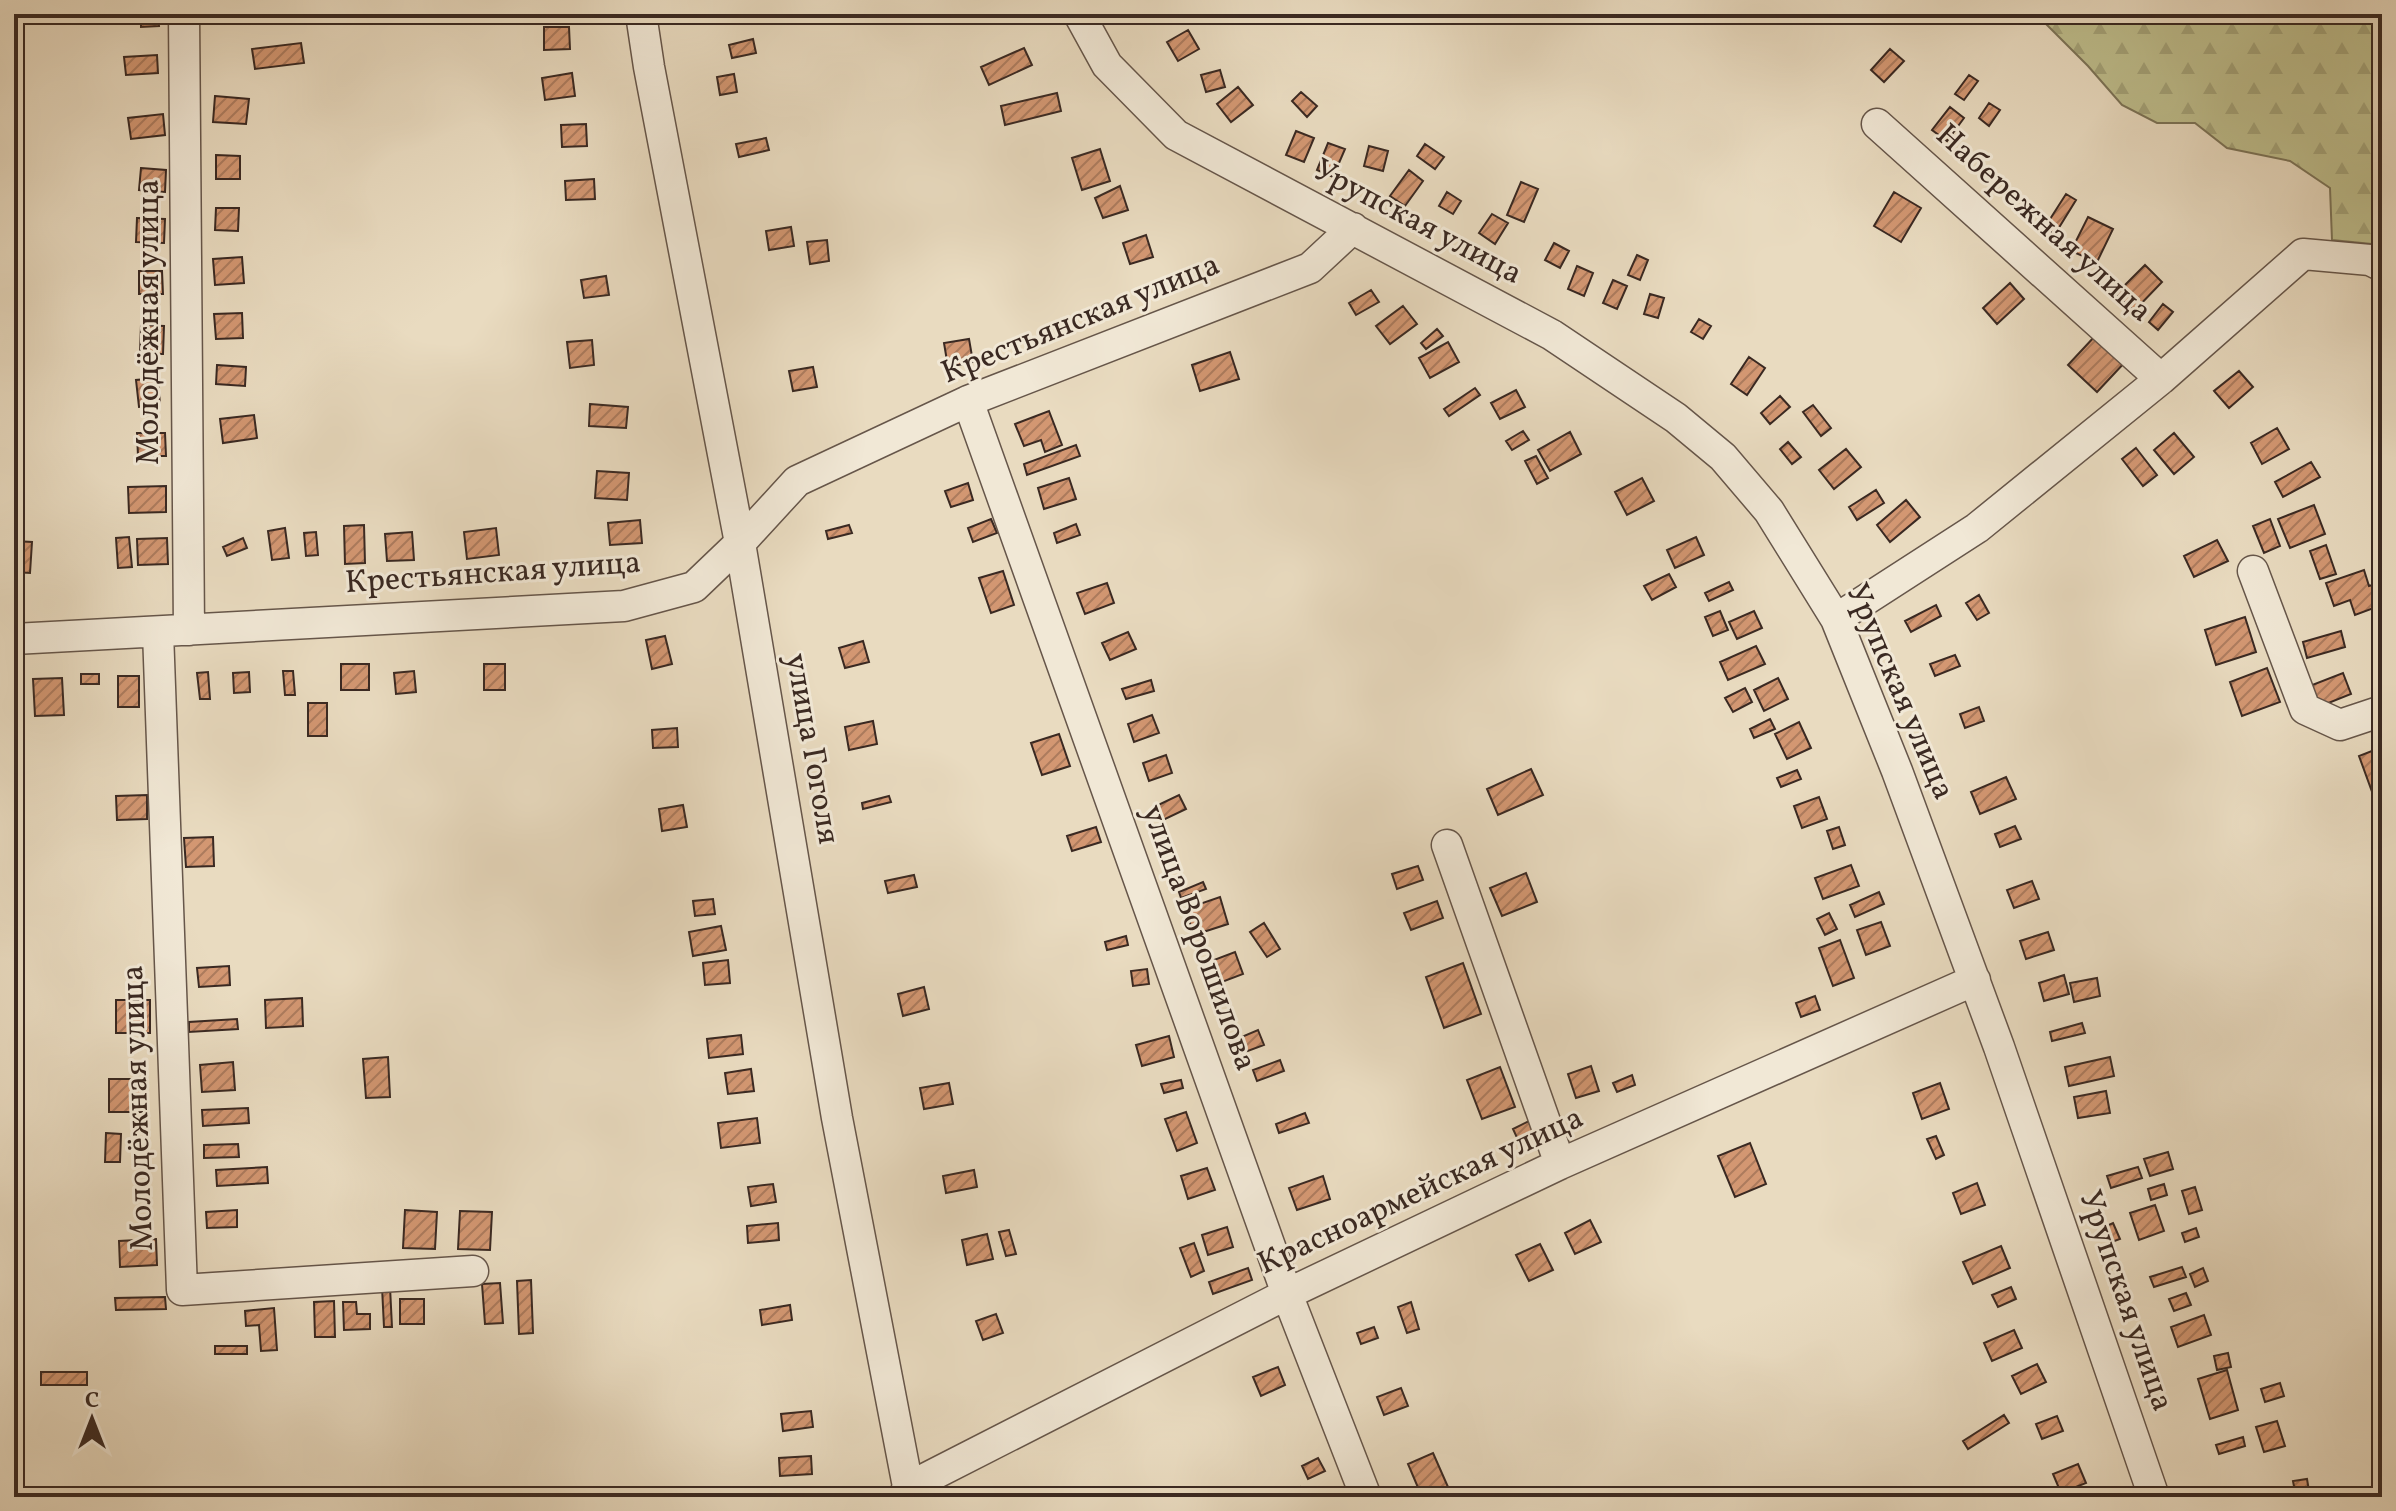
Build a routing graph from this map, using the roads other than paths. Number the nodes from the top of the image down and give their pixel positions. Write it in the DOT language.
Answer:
graph roads {
  1 [pos="184,14"];
  2 [pos="641,14"];
  3 [pos="1079,14"];
  4 [pos="1877,124"];
  5 [pos="1353,228"];
  6 [pos="2382,266"];
  7 [pos="2161,379"];
  8 [pos="968,401"];
  9 [pos="740,543"];
  10 [pos="2253,571"];
  11 [pos="1836,619"];
  12 [pos="189,630"];
  13 [pos="158,632"];
  14 [pos="14,639"];
  15 [pos="2382,711"];
  16 [pos="1447,845"];
  17 [pos="1975,980"];
  18 [pos="1560,1164"];
  19 [pos="473,1271"];
  20 [pos="1287,1294"];
  21 [pos="908,1492"];
  22 [pos="1366,1497"];
  23 [pos="2154,1497"];
  1 -- 12 [label="street, Молодёжная улица"];
  2 -- 9 [label="street, улица Гоголя"];
  3 -- 5 [label="street, Урупская улица"];
  4 -- 7 [label="street, Набережная улица"];
  5 -- 8 [label="street, Крестьянская улица"];
  5 -- 11 [label="street, Урупская улица"];
  6 -- 7 [label="street"];
  7 -- 11 [label="street"];
  8 -- 9 [label="street, Крестьянская улица"];
  8 -- 20 [label="street, улица Ворошилова"];
  9 -- 12 [label="street, Крестьянская улица"];
  9 -- 21 [label="street, улица Гоголя"];
  10 -- 15 [label="street"];
  11 -- 17 [label="street, Урупская улица"];
  12 -- 13 [label="street, Крестьянская улица"];
  13 -- 14 [label="street, Крестьянская улица"];
  13 -- 19 [label="street, Молодёжная улица"];
  16 -- 18 [label="street"];
  17 -- 18 [label="street, Красноармейская улица"];
  17 -- 23 [label="street, Урупская улица"];
  18 -- 20 [label="street, Красноармейская улица"];
  20 -- 21 [label="street, Красноармейская улица"];
  20 -- 22 [label="street, улица Ворошилова"];
}
